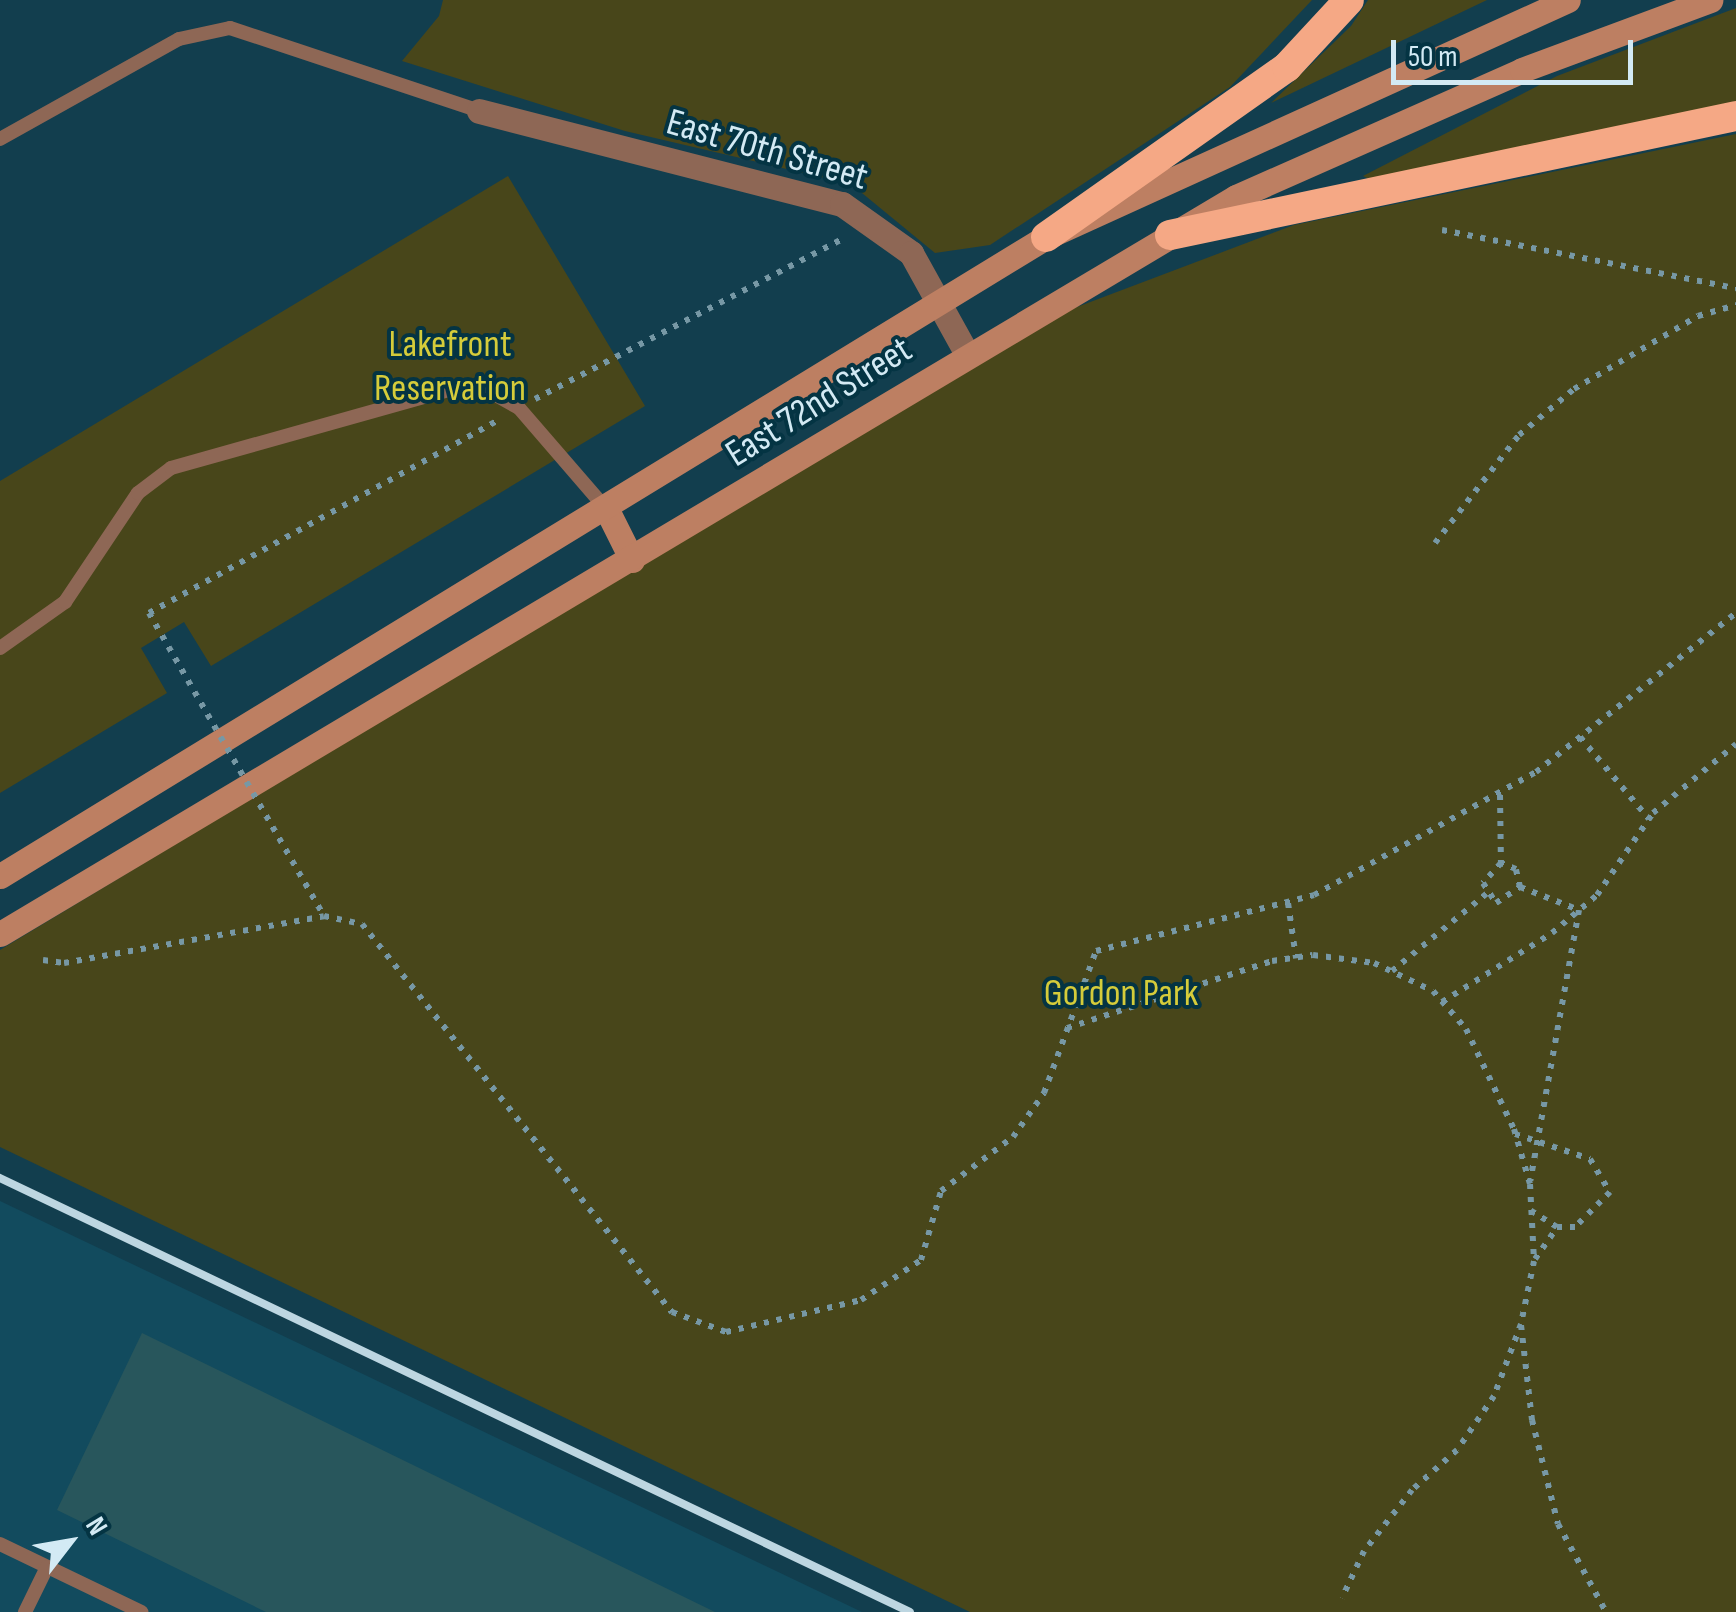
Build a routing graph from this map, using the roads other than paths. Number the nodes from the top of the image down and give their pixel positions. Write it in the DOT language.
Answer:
graph roads {
  1 [pos="1349,0"];
  2 [pos="1568,0"];
  3 [pos="1710,0"];
  4 [pos="479,111"];
  5 [pos="1736,116"];
  6 [pos="0,138"];
  7 [pos="1170,235"];
  8 [pos="1046,237"];
  9 [pos="936,303"];
  10 [pos="967,354"];
  11 [pos="606,510"];
  12 [pos="632,560"];
  13 [pos="0,648"];
  14 [pos="0,876"];
  15 [pos="0,934"];
  16 [pos="0,1544"];
  17 [pos="47,1567"];
  18 [pos="25,1612"];
  19 [pos="141,1612"];
  1 -- 8 [label="highway"];
  2 -- 8 [label="main road, East 72nd Street"];
  3 -- 7 [label="main road, East 72nd Street"];
  4 -- 6 [label="lane"];
  4 -- 9 [label="street, East 70th Street"];
  5 -- 7 [label="highway"];
  7 -- 10 [label="main road, East 72nd Street"];
  8 -- 9 [label="main road, East 72nd Street"];
  9 -- 10 [label="street, East 70th Street"];
  9 -- 11 [label="main road, East 72nd Street"];
  10 -- 12 [label="main road, East 72nd Street"];
  11 -- 12 [label="main road"];
  11 -- 13 [label="lane"];
  11 -- 14 [label="main road, East 72nd Street"];
  12 -- 15 [label="main road, East 72nd Street"];
  16 -- 17 [label="lane"];
  17 -- 18 [label="lane"];
  17 -- 19 [label="lane"];
}
